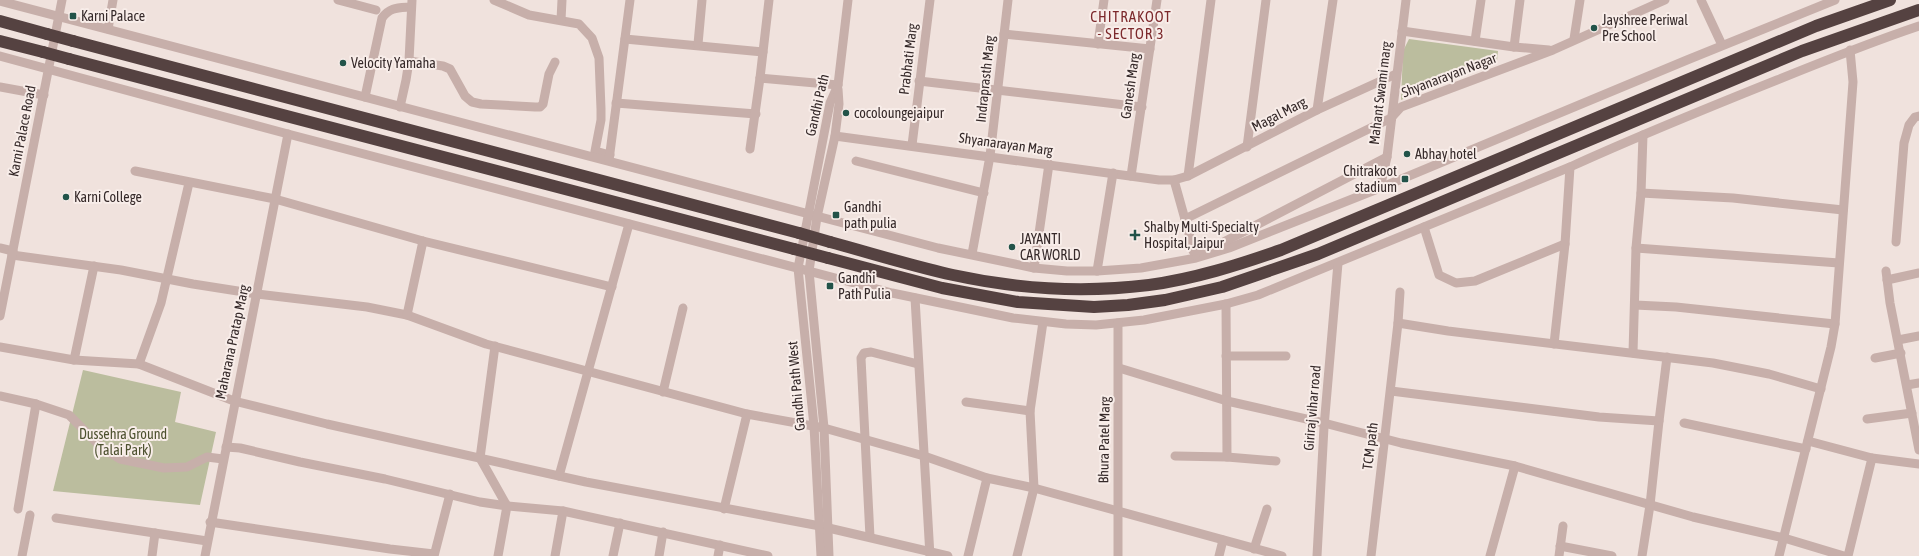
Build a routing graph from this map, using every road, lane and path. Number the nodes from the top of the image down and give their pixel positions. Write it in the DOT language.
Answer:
graph roads {
  1 [pos="62,0"];
  2 [pos="113,0"];
  3 [pos="338,0"];
  4 [pos="494,0"];
  5 [pos="562,0"];
  6 [pos="630,0"];
  7 [pos="702,0"];
  8 [pos="769,0"];
  9 [pos="848,0"];
  10 [pos="930,0"];
  11 [pos="1008,0"];
  12 [pos="1104,0"];
  13 [pos="1157,0"];
  14 [pos="1211,0"];
  15 [pos="1266,0"];
  16 [pos="1333,0"];
  17 [pos="1406,0"];
  18 [pos="1481,0"];
  19 [pos="1520,0"];
  20 [pos="1580,0"];
  21 [pos="1665,0"];
  22 [pos="1702,0"];
  23 [pos="1890,0"];
  24 [pos="0,1"];
  25 [pos="1831,1"];
  26 [pos="411,4"];
  27 [pos="372,6"];
  28 [pos="1919,10"];
  29 [pos="59,16"];
  30 [pos="561,20"];
  31 [pos="0,21"];
  32 [pos="1919,26"];
  33 [pos="108,29"];
  34 [pos="1402,31"];
  35 [pos="1004,34"];
  36 [pos="625,39"];
  37 [pos="1574,40"];
  38 [pos="0,41"];
  39 [pos="1475,41"];
  40 [pos="698,44"];
  41 [pos="1098,44"];
  42 [pos="1722,45"];
  43 [pos="1514,47"];
  44 [pos="1150,49"];
  45 [pos="1553,50"];
  46 [pos="1850,50"];
  47 [pos="763,52"];
  48 [pos="0,56"];
  49 [pos="409,61"];
  50 [pos="555,62"];
  51 [pos="49,69"];
  52 [pos="1396,74"];
  53 [pos="760,78"];
  54 [pos="919,81"];
  55 [pos="838,85"];
  56 [pos="0,87"];
  57 [pos="998,90"];
  58 [pos="44,95"];
  59 [pos="365,97"];
  60 [pos="616,103"];
  61 [pos="400,107"];
  62 [pos="1142,107"];
  63 [pos="1317,110"];
  64 [pos="756,114"];
  65 [pos="1919,116"];
  66 [pos="1391,118"];
  67 [pos="288,134"];
  68 [pos="1643,135"];
  69 [pos="835,136"];
  70 [pos="912,145"];
  71 [pos="1246,147"];
  72 [pos="750,149"];
  73 [pos="990,156"];
  74 [pos="1387,157"];
  75 [pos="609,158"];
  76 [pos="856,161"];
  77 [pos="1049,164"];
  78 [pos="1570,168"];
  79 [pos="135,171"];
  80 [pos="1113,173"];
  81 [pos="1131,176"];
  82 [pos="1188,176"];
  83 [pos="1174,180"];
  84 [pos="188,183"];
  85 [pos="1380,188"];
  86 [pos="984,193"];
  87 [pos="1641,193"];
  88 [pos="275,199"];
  89 [pos="1843,210"];
  90 [pos="813,216"];
  91 [pos="1185,219"];
  92 [pos="629,224"];
  93 [pos="1424,227"];
  94 [pos="424,241"];
  95 [pos="1896,242"];
  96 [pos="1565,244"];
  97 [pos="0,248"];
  98 [pos="1636,248"];
  99 [pos="12,253"];
  100 [pos="972,254"];
  101 [pos="1195,255"];
  102 [pos="1338,263"];
  103 [pos="1839,263"];
  104 [pos="94,266"];
  105 [pos="798,268"];
  106 [pos="1034,268"];
  107 [pos="809,270"];
  108 [pos="1097,271"];
  109 [pos="1919,273"];
  110 [pos="168,279"];
  111 [pos="612,287"];
  112 [pos="1400,292"];
  113 [pos="257,294"];
  114 [pos="915,298"];
  115 [pos="1226,304"];
  116 [pos="1635,305"];
  117 [pos="683,308"];
  118 [pos="407,315"];
  119 [pos="0,316"];
  120 [pos="1043,322"];
  121 [pos="1118,323"];
  122 [pos="1398,323"];
  123 [pos="1835,324"];
  124 [pos="1919,336"];
  125 [pos="1898,340"];
  126 [pos="1554,344"];
  127 [pos="495,346"];
  128 [pos="0,347"];
  129 [pos="1633,353"];
  130 [pos="1901,353"];
  131 [pos="1226,356"];
  132 [pos="1286,356"];
  133 [pos="1667,357"];
  134 [pos="1875,358"];
  135 [pos="74,360"];
  136 [pos="139,364"];
  137 [pos="918,364"];
  138 [pos="1119,368"];
  139 [pos="588,371"];
  140 [pos="1919,383"];
  141 [pos="1907,385"];
  142 [pos="1821,389"];
  143 [pos="1391,391"];
  144 [pos="663,392"];
  145 [pos="0,396"];
  146 [pos="234,401"];
  147 [pos="1227,401"];
  148 [pos="966,402"];
  149 [pos="36,404"];
  150 [pos="1030,411"];
  151 [pos="1912,413"];
  152 [pos="747,414"];
  153 [pos="1867,419"];
  154 [pos="1659,421"];
  155 [pos="1324,423"];
  156 [pos="1684,423"];
  157 [pos="814,426"];
  158 [pos="824,428"];
  159 [pos="1917,436"];
  160 [pos="1385,439"];
  161 [pos="865,440"];
  162 [pos="1807,445"];
  163 [pos="226,447"];
  164 [pos="1919,450"];
  165 [pos="924,456"];
  166 [pos="1175,456"];
  167 [pos="1227,457"];
  168 [pos="480,458"];
  169 [pos="1872,458"];
  170 [pos="223,459"];
  171 [pos="1276,461"];
  172 [pos="1919,464"];
  173 [pos="1515,466"];
  174 [pos="559,476"];
  175 [pos="988,478"];
  176 [pos="1034,488"];
  177 [pos="450,494"];
  178 [pos="1650,505"];
  179 [pos="507,506"];
  180 [pos="18,509"];
  181 [pos="724,509"];
  182 [pos="1267,510"];
  183 [pos="563,511"];
  184 [pos="1117,512"];
  185 [pos="30,515"];
  186 [pos="56,518"];
  187 [pos="210,522"];
  188 [pos="620,523"];
  189 [pos="1563,526"];
  190 [pos="824,527"];
  191 [pos="663,532"];
  192 [pos="155,533"];
  193 [pos="870,537"];
  194 [pos="1784,538"];
  195 [pos="1223,540"];
  196 [pos="207,541"];
  197 [pos="720,545"];
  198 [pos="1560,546"];
  199 [pos="1254,549"];
  200 [pos="930,554"];
  201 [pos="434,555"];
  202 [pos="23,556"];
  203 [pos="152,556"];
  204 [pos="205,556"];
  205 [pos="498,556"];
  206 [pos="555,556"];
  207 [pos="613,556"];
  208 [pos="659,556"];
  209 [pos="718,556"];
  210 [pos="768,556"];
  211 [pos="821,556"];
  212 [pos="829,556"];
  213 [pos="948,556"];
  214 [pos="968,556"];
  215 [pos="1017,556"];
  216 [pos="1118,556"];
  217 [pos="1219,556"];
  218 [pos="1280,556"];
  219 [pos="1317,556"];
  220 [pos="1371,556"];
  221 [pos="1490,556"];
  222 [pos="1559,556"];
  223 [pos="1612,556"];
  224 [pos="1642,556"];
  225 [pos="1779,556"];
  226 [pos="1844,556"];
  227 [pos="1848,556"];
  1 -- 29 [label="street, Karni Palace Road"];
  2 -- 33 [label="street"];
  3 -- 27 [label="street"];
  4 -- 30 [label="street"];
  5 -- 30 [label="street"];
  6 -- 36 [label="street"];
  7 -- 40 [label="street"];
  8 -- 47 [label="street"];
  9 -- 55 [label="street, Gandhi Path"];
  10 -- 54 [label="street, Prabhati Marg"];
  11 -- 35 [label="street, Indraprasth Marg"];
  12 -- 41 [label="street"];
  13 -- 44 [label="street, Ganesh Marg"];
  14 -- 82 [label="street"];
  15 -- 71 [label="street"];
  16 -- 63 [label="street"];
  17 -- 34 [label="street, Mahant Swami marg"];
  18 -- 39 [label="street"];
  19 -- 43 [label="street"];
  20 -- 37 [label="street"];
  21 -- 37 [label="street, Shyanarayan Nagar"];
  22 -- 42 [label="street"];
  23 -- 31 [label="highway, bridge"];
  24 -- 29 [label="street"];
  25 -- 42 [label="street"];
  26 -- 49 [label="street"];
  26 -- 59 [label="street"];
  28 -- 38 [label="highway, bridge"];
  29 -- 33 [label="street"];
  29 -- 51 [label="street, Karni Palace Road"];
  30 -- 75 [label="street"];
  32 -- 46 [label="street"];
  33 -- 59 [label="street"];
  34 -- 39 [label="street"];
  34 -- 52 [label="street, Mahant Swami marg"];
  35 -- 41 [label="street"];
  35 -- 57 [label="street, Indraprasth Marg"];
  36 -- 40 [label="street"];
  36 -- 60 [label="street"];
  37 -- 45 [label="street, Shyanarayan Nagar"];
  39 -- 43 [label="street"];
  40 -- 47 [label="street"];
  41 -- 44 [label="street"];
  42 -- 85 [label="street"];
  43 -- 45 [label="street"];
  44 -- 62 [label="street, Ganesh Marg"];
  45 -- 66 [label="street, Shyanarayan Nagar"];
  46 -- 68 [label="street"];
  46 -- 89 [label="street"];
  47 -- 53 [label="street"];
  48 -- 51 [label="street"];
  49 -- 50 [label="street"];
  49 -- 61 [label="street"];
  51 -- 58 [label="street, Karni Palace Road"];
  51 -- 67 [label="street"];
  52 -- 63 [label="street, Magal Marg"];
  52 -- 66 [label="street, Mahant Swami marg"];
  53 -- 55 [label="street"];
  53 -- 64 [label="street"];
  54 -- 57 [label="street"];
  54 -- 70 [label="street, Prabhati Marg"];
  55 -- 69 [label="street"];
  55 -- 90 [label="street, Gandhi Path"];
  56 -- 58 [label="street"];
  57 -- 62 [label="street"];
  57 -- 73 [label="street, Indraprasth Marg"];
  58 -- 99 [label="street, Karni Palace Road"];
  59 -- 61 [label="street"];
  60 -- 64 [label="street"];
  60 -- 75 [label="street"];
  61 -- 75 [label="street"];
  62 -- 81 [label="street, Ganesh Marg"];
  63 -- 71 [label="street, Magal Marg"];
  64 -- 72 [label="street"];
  65 -- 95 [label="street"];
  66 -- 74 [label="street, Mahant Swami marg"];
  66 -- 91 [label="street, Shyanarayan Nagar"];
  67 -- 88 [label="street, Maharana Pratap Marg"];
  67 -- 92 [label="street"];
  68 -- 78 [label="street"];
  68 -- 87 [label="street"];
  69 -- 70 [label="street, Shyanarayan Marg"];
  69 -- 90 [label="street"];
  70 -- 73 [label="street, Shyanarayan Marg"];
  71 -- 82 [label="street, Magal Marg"];
  73 -- 77 [label="street, Shyanarayan Marg"];
  73 -- 86 [label="street, Indraprasth Marg"];
  74 -- 85 [label="street, Mahant Swami marg"];
  74 -- 101 [label="street"];
  75 -- 90 [label="street"];
  76 -- 86 [label="street"];
  77 -- 80 [label="street, Shyanarayan Marg"];
  77 -- 106 [label="street"];
  78 -- 93 [label="street"];
  78 -- 96 [label="street"];
  79 -- 84 [label="street"];
  80 -- 81 [label="street, Shyanarayan Marg"];
  80 -- 108 [label="street"];
  81 -- 83 [label="street, Shyanarayan Marg"];
  82 -- 83 [label="street, Magal Marg"];
  83 -- 91 [label="street"];
  84 -- 88 [label="street"];
  84 -- 110 [label="street"];
  85 -- 101 [label="street"];
  86 -- 100 [label="street, Indraprasth Marg"];
  87 -- 89 [label="street"];
  87 -- 98 [label="street"];
  88 -- 94 [label="street"];
  88 -- 113 [label="street, Maharana Pratap Marg"];
  89 -- 103 [label="street"];
  90 -- 100 [label="street"];
  90 -- 105 [label="street, Gandhi Path West"];
  90 -- 107 [label="street"];
  91 -- 101 [label="street"];
  92 -- 105 [label="street"];
  92 -- 111 [label="street"];
  93 -- 96 [label="street"];
  93 -- 102 [label="street"];
  94 -- 111 [label="street"];
  94 -- 118 [label="street"];
  96 -- 126 [label="street"];
  97 -- 99 [label="street"];
  98 -- 103 [label="street"];
  98 -- 116 [label="street"];
  99 -- 104 [label="street"];
  99 -- 119 [label="street, Karni Palace Road"];
  100 -- 106 [label="street"];
  101 -- 108 [label="street"];
  102 -- 115 [label="street"];
  102 -- 155 [label="street, Giriraj vihar road"];
  103 -- 123 [label="street"];
  104 -- 110 [label="street"];
  104 -- 135 [label="street"];
  105 -- 107 [label="street"];
  105 -- 157 [label="street, Gandhi Path West"];
  106 -- 108 [label="street"];
  107 -- 114 [label="street"];
  107 -- 158 [label="street"];
  109 -- 125 [label="street"];
  110 -- 113 [label="street"];
  110 -- 136 [label="street"];
  111 -- 139 [label="street"];
  112 -- 122 [label="street, TCM path"];
  113 -- 118 [label="street"];
  113 -- 146 [label="street, Maharana Pratap Marg"];
  114 -- 120 [label="street"];
  114 -- 137 [label="street"];
  115 -- 121 [label="street"];
  115 -- 131 [label="street"];
  116 -- 123 [label="street"];
  116 -- 129 [label="street"];
  117 -- 144 [label="street"];
  118 -- 127 [label="street"];
  120 -- 121 [label="street"];
  120 -- 150 [label="street"];
  121 -- 138 [label="street, Bhura Patel Marg"];
  122 -- 126 [label="street"];
  122 -- 143 [label="street, TCM path"];
  123 -- 142 [label="street"];
  124 -- 125 [label="street"];
  125 -- 130 [label="street"];
  126 -- 129 [label="street"];
  127 -- 139 [label="street"];
  127 -- 168 [label="street"];
  128 -- 135 [label="street"];
  129 -- 133 [label="street"];
  130 -- 134 [label="street"];
  130 -- 141 [label="street"];
  131 -- 132 [label="street"];
  131 -- 147 [label="street"];
  133 -- 142 [label="street"];
  133 -- 154 [label="street"];
  135 -- 136 [label="street"];
  136 -- 146 [label="street"];
  137 -- 161 [label="street"];
  137 -- 165 [label="street"];
  138 -- 147 [label="street"];
  138 -- 184 [label="street, Bhura Patel Marg"];
  139 -- 144 [label="street"];
  139 -- 174 [label="street"];
  140 -- 141 [label="street"];
  141 -- 151 [label="street"];
  142 -- 162 [label="street"];
  143 -- 154 [label="street"];
  143 -- 160 [label="street, TCM path"];
  144 -- 152 [label="street"];
  145 -- 149 [label="street"];
  146 -- 163 [label="street, Maharana Pratap Marg"];
  146 -- 168 [label="street"];
  147 -- 155 [label="street"];
  147 -- 167 [label="street"];
  148 -- 150 [label="street"];
  149 -- 170 [label="street"];
  149 -- 180 [label="street"];
  150 -- 176 [label="street"];
  151 -- 153 [label="street"];
  151 -- 159 [label="street"];
  152 -- 157 [label="street"];
  152 -- 181 [label="street"];
  154 -- 178 [label="street"];
  155 -- 160 [label="street"];
  155 -- 219 [label="street, Giriraj vihar road"];
  156 -- 162 [label="street"];
  157 -- 158 [label="street"];
  157 -- 190 [label="street, Gandhi Path West"];
  158 -- 161 [label="street"];
  158 -- 190 [label="street"];
  159 -- 164 [label="street"];
  160 -- 173 [label="street"];
  160 -- 220 [label="street, TCM path"];
  161 -- 165 [label="street"];
  161 -- 193 [label="street"];
  162 -- 169 [label="street"];
  162 -- 194 [label="street"];
  163 -- 170 [label="street, Maharana Pratap Marg"];
  163 -- 177 [label="street"];
  165 -- 175 [label="street"];
  165 -- 200 [label="street"];
  166 -- 167 [label="street"];
  167 -- 171 [label="street"];
  168 -- 174 [label="street"];
  168 -- 179 [label="street"];
  169 -- 172 [label="street"];
  169 -- 227 [label="street"];
  170 -- 187 [label="street, Maharana Pratap Marg"];
  173 -- 178 [label="street"];
  173 -- 221 [label="street"];
  174 -- 181 [label="street"];
  175 -- 176 [label="street"];
  175 -- 214 [label="street"];
  176 -- 184 [label="street"];
  176 -- 215 [label="street"];
  177 -- 179 [label="street"];
  177 -- 201 [label="street"];
  178 -- 194 [label="street"];
  178 -- 224 [label="street"];
  179 -- 183 [label="street"];
  179 -- 205 [label="street"];
  181 -- 190 [label="street"];
  182 -- 199 [label="street"];
  183 -- 188 [label="street"];
  183 -- 206 [label="street"];
  184 -- 195 [label="street"];
  184 -- 216 [label="street, Bhura Patel Marg"];
  185 -- 202 [label="street"];
  186 -- 192 [label="street"];
  187 -- 196 [label="street, Maharana Pratap Marg"];
  187 -- 201 [label="street"];
  188 -- 191 [label="street"];
  188 -- 207 [label="street"];
  189 -- 198 [label="street"];
  190 -- 193 [label="street"];
  190 -- 211 [label="street, Gandhi Path West"];
  190 -- 212 [label="street"];
  191 -- 197 [label="street"];
  191 -- 208 [label="street"];
  192 -- 196 [label="street"];
  192 -- 203 [label="street"];
  193 -- 200 [label="street"];
  194 -- 225 [label="street"];
  194 -- 226 [label="street"];
  195 -- 199 [label="street"];
  195 -- 217 [label="street"];
  196 -- 204 [label="street, Maharana Pratap Marg"];
  197 -- 209 [label="street"];
  197 -- 210 [label="street"];
  198 -- 222 [label="street"];
  198 -- 223 [label="street"];
  199 -- 218 [label="street"];
  200 -- 213 [label="street"];
}
